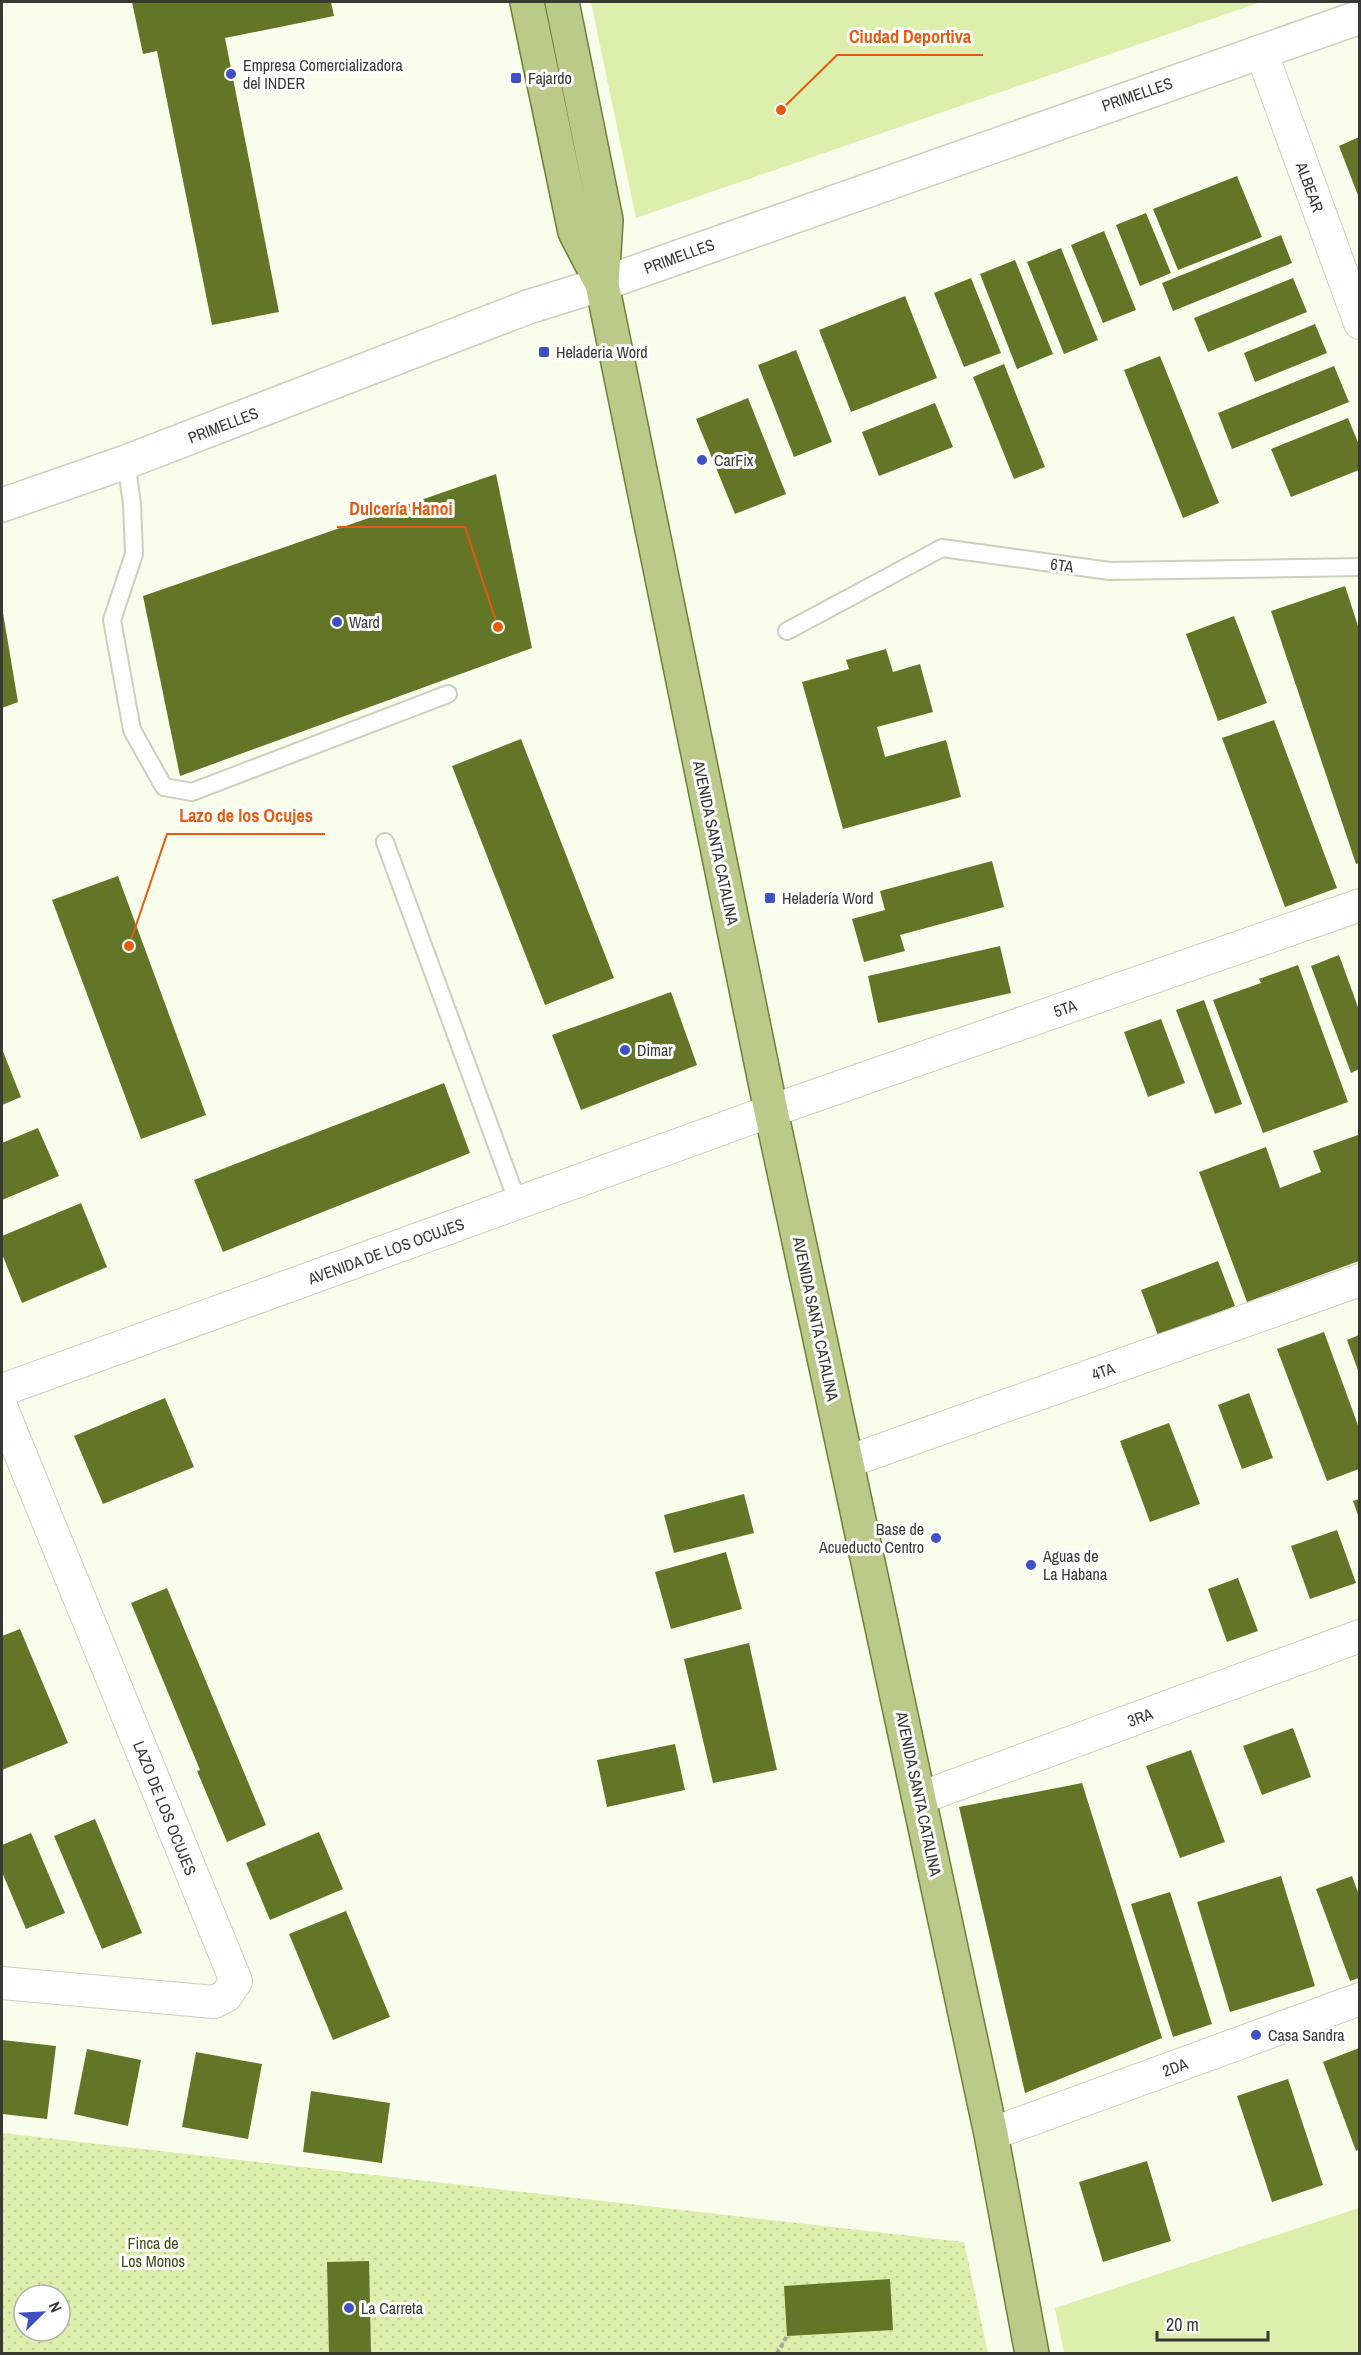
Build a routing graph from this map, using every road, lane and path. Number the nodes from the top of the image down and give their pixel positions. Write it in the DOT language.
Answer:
graph roads {
  1 [pos="527,2"];
  2 [pos="562,2"];
  3 [pos="1359,17"];
  4 [pos="1261,51"];
  5 [pos="602,284"];
  6 [pos="1359,323"];
  7 [pos="126,462"];
  8 [pos="2,505"];
  9 [pos="1359,567"];
  10 [pos="786,631"];
  11 [pos="448,694"];
  12 [pos="385,842"];
  13 [pos="1359,905"];
  14 [pos="771,1111"];
  15 [pos="518,1203"];
  16 [pos="1359,1280"];
  17 [pos="2,1390"];
  18 [pos="2,1409"];
  19 [pos="847,1462"];
  20 [pos="1359,1636"];
  21 [pos="920,1798"];
  22 [pos="2,1983"];
  23 [pos="1359,1999"];
  24 [pos="991,2134"];
  25 [pos="786,2336"];
  26 [pos="777,2354"];
  27 [pos="1032,2354"];
  1 -- 5 [label="main road, AVENIDA SANTA CATALINA"];
  2 -- 5 [label="main road, AVENIDA SANTA CATALINA"];
  3 -- 4 [label="main road, PRIMELLES"];
  4 -- 5 [label="main road, PRIMELLES"];
  4 -- 6 [label="street, ALBEAR"];
  5 -- 7 [label="main road, PRIMELLES"];
  5 -- 14 [label="main road, AVENIDA SANTA CATALINA"];
  7 -- 8 [label="main road, PRIMELLES"];
  7 -- 11 [label="lane"];
  9 -- 10 [label="lane, 6TA"];
  12 -- 15 [label="lane"];
  13 -- 14 [label="street, 5TA"];
  14 -- 15 [label="street, AVENIDA DE LOS OCUJES"];
  14 -- 19 [label="main road, AVENIDA SANTA CATALINA"];
  15 -- 17 [label="street, AVENIDA DE LOS OCUJES"];
  16 -- 19 [label="street, 4TA"];
  18 -- 22 [label="street, LAZO DE LOS OCUJES"];
  19 -- 21 [label="main road, AVENIDA SANTA CATALINA"];
  20 -- 21 [label="street, 3RA"];
  21 -- 24 [label="main road, AVENIDA SANTA CATALINA"];
  23 -- 24 [label="street, 2DA"];
  24 -- 27 [label="main road, AVENIDA SANTA CATALINA"];
  25 -- 26 [label="path"];
}
